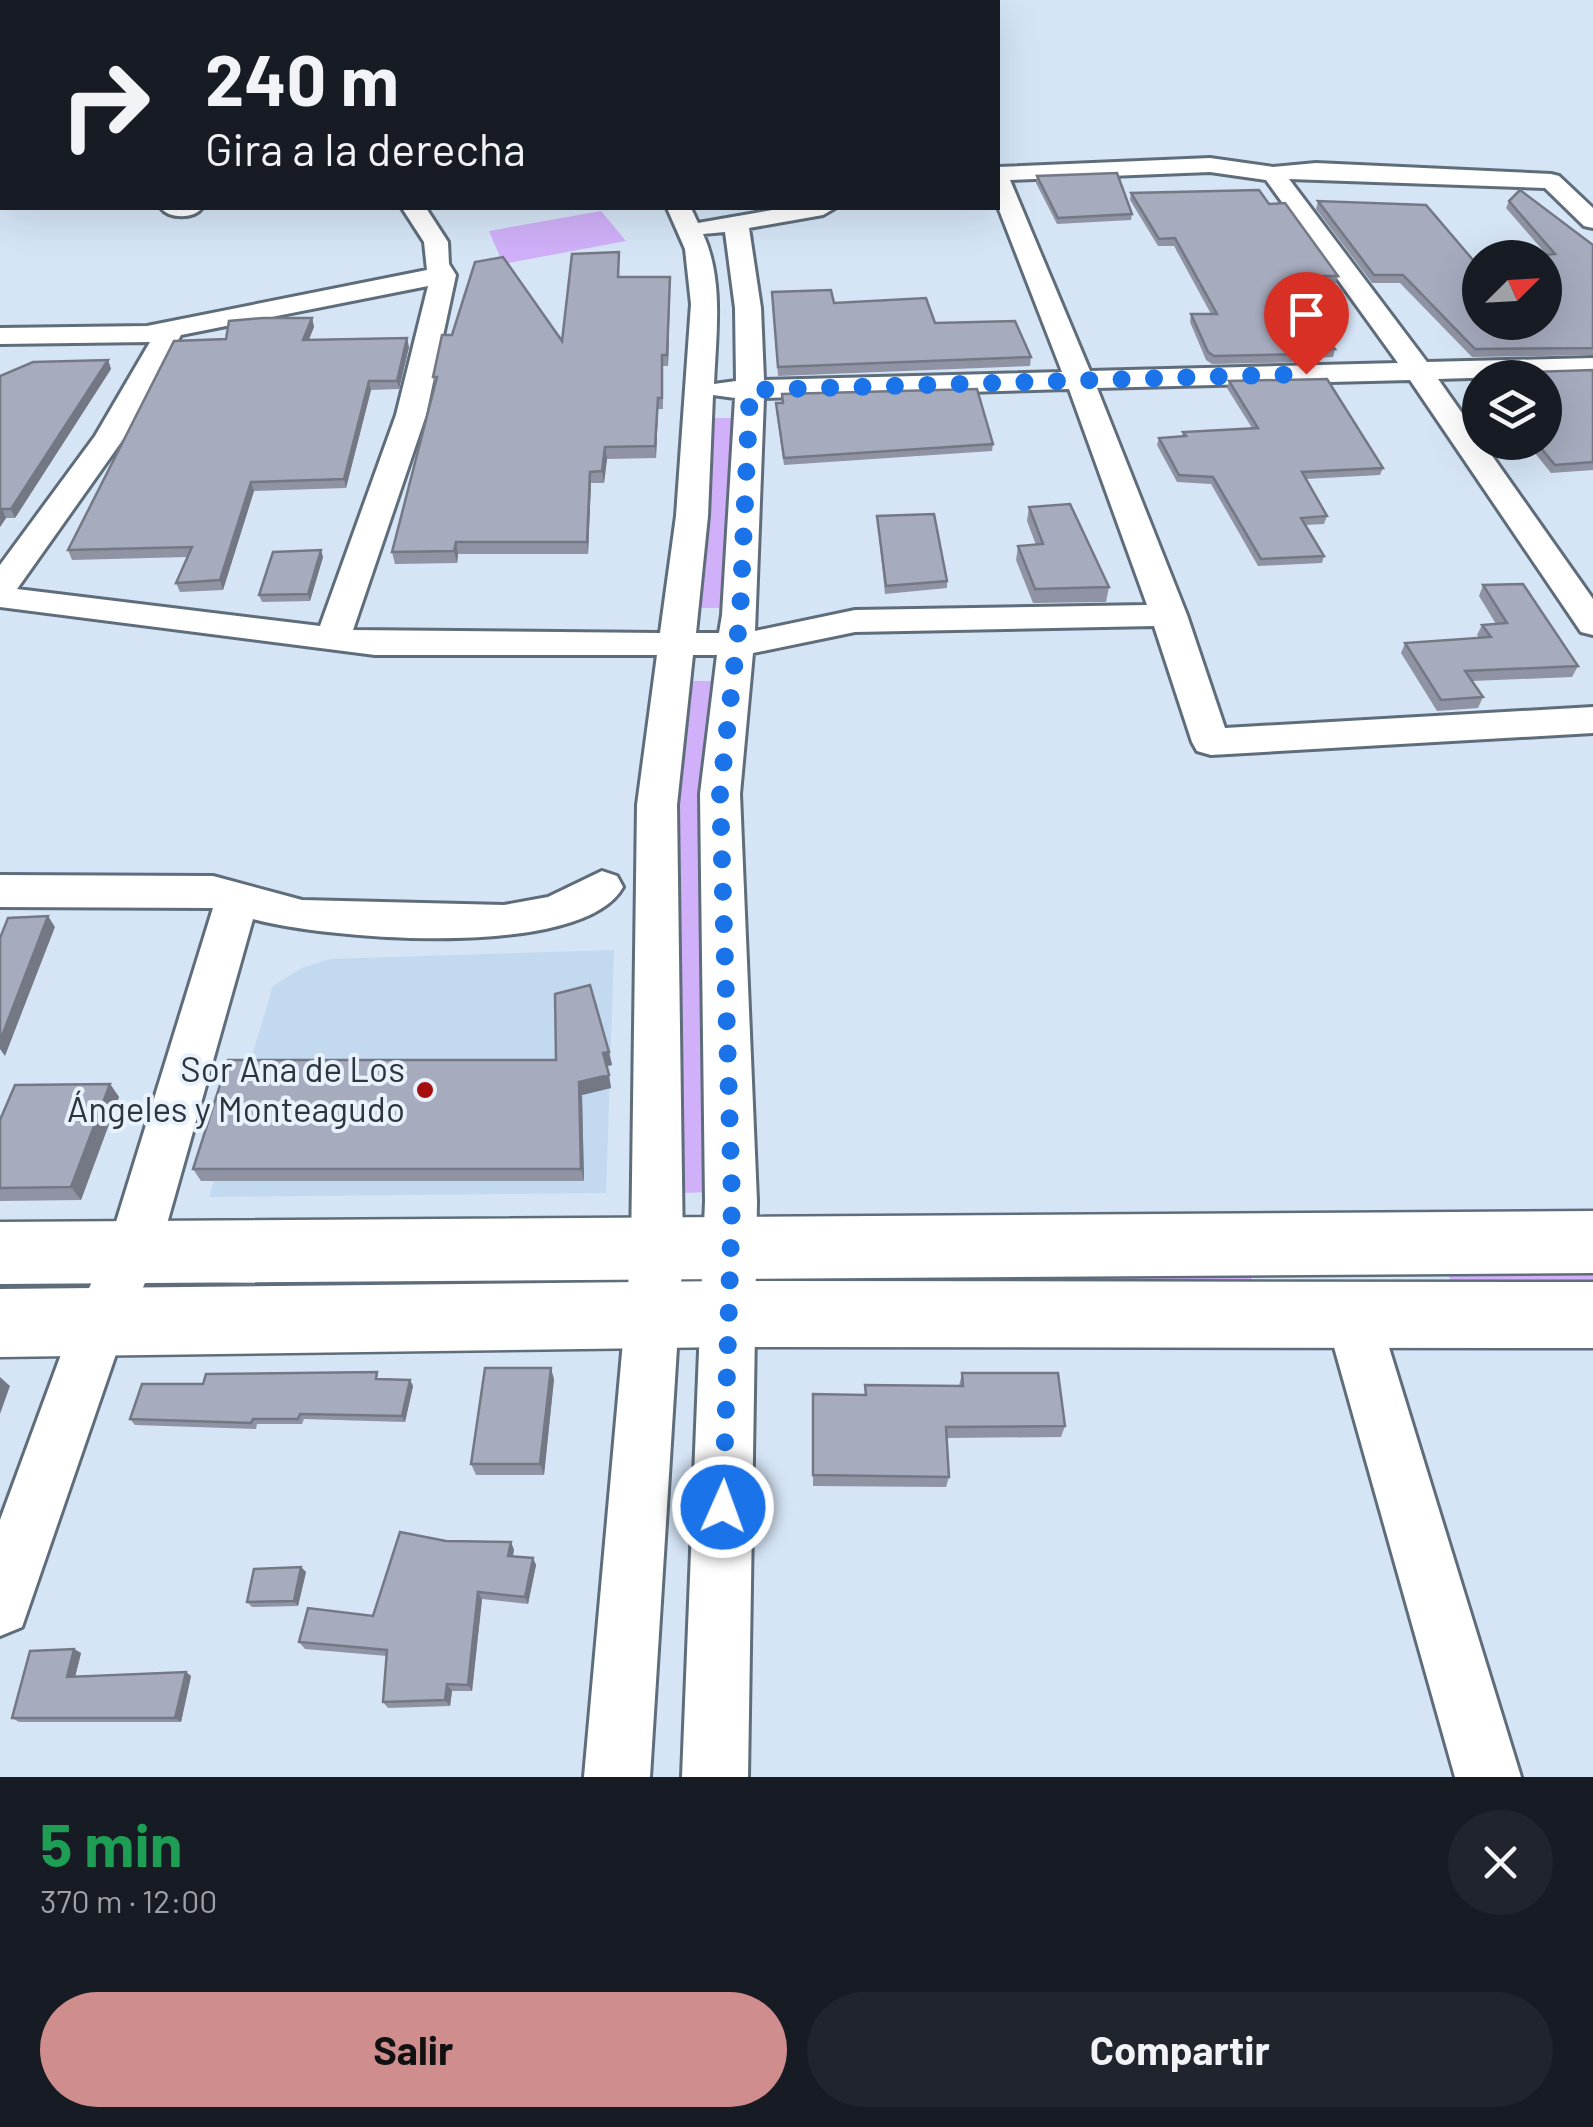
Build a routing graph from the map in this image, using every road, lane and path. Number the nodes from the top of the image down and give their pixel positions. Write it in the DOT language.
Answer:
graph roads {
  1 [pos="1273,174"];
  2 [pos="1000,176"];
  3 [pos="1000,181"];
  4 [pos="415,210"];
  5 [pos="812,210"];
  6 [pos="686,219"];
  7 [pos="1593,222"];
  8 [pos="736,223"];
  9 [pos="443,274"];
  10 [pos="171,329"];
  11 [pos="0,336"];
  12 [pos="1593,366"];
  13 [pos="1418,370"];
  14 [pos="1082,381"];
  15 [pos="750,390"];
  16 [pos="699,391"];
  17 [pos="0,593"];
  18 [pos="1170,615"];
  19 [pos="1593,624"];
  20 [pos="333,638"];
  21 [pos="675,644"];
  22 [pos="736,644"];
  23 [pos="1593,720"];
  24 [pos="602,888"];
  25 [pos="0,891"];
  26 [pos="237,901"];
  27 [pos="1593,1242"];
  28 [pos="1328,1244"];
  29 [pos="133,1252"];
  30 [pos="0,1253"];
  31 [pos="729,1282"];
  32 [pos="655,1284"];
  33 [pos="1352,1314"];
  34 [pos="1593,1315"];
  35 [pos="0,1322"];
  36 [pos="100,1322"];
  37 [pos="0,1605"];
  38 [pos="617,1777"];
  39 [pos="715,1777"];
  40 [pos="1488,1777"];
  1 -- 2 [label="street"];
  1 -- 7 [label="street"];
  1 -- 13 [label="street"];
  3 -- 14 [label="street"];
  4 -- 9 [label="street"];
  5 -- 8 [label="street"];
  6 -- 8 [label="street"];
  6 -- 16 [label="street"];
  8 -- 15 [label="street"];
  9 -- 10 [label="street"];
  9 -- 20 [label="street"];
  10 -- 11 [label="street"];
  10 -- 17 [label="street"];
  12 -- 13 [label="street"];
  13 -- 14 [label="street"];
  13 -- 19 [label="street"];
  14 -- 15 [label="street"];
  14 -- 18 [label="street"];
  15 -- 16 [label="street"];
  15 -- 22 [label="street"];
  16 -- 21 [label="street"];
  17 -- 20 [label="street"];
  18 -- 22 [label="street"];
  18 -- 23 [label="street"];
  20 -- 21 [label="street"];
  21 -- 22 [label="street"];
  21 -- 32 [label="street"];
  22 -- 31 [label="street"];
  24 -- 26 [label="street"];
  25 -- 26 [label="street"];
  26 -- 29 [label="street"];
  27 -- 28 [label="street"];
  28 -- 31 [label="street"];
  28 -- 33 [label="street"];
  29 -- 30 [label="street"];
  29 -- 32 [label="street"];
  29 -- 36 [label="street"];
  31 -- 32 [label="street"];
  31 -- 33 [label="street"];
  31 -- 39 [label="street"];
  32 -- 36 [label="street"];
  32 -- 38 [label="street"];
  33 -- 34 [label="street"];
  33 -- 40 [label="street"];
  35 -- 36 [label="street"];
  36 -- 37 [label="street"];
}
